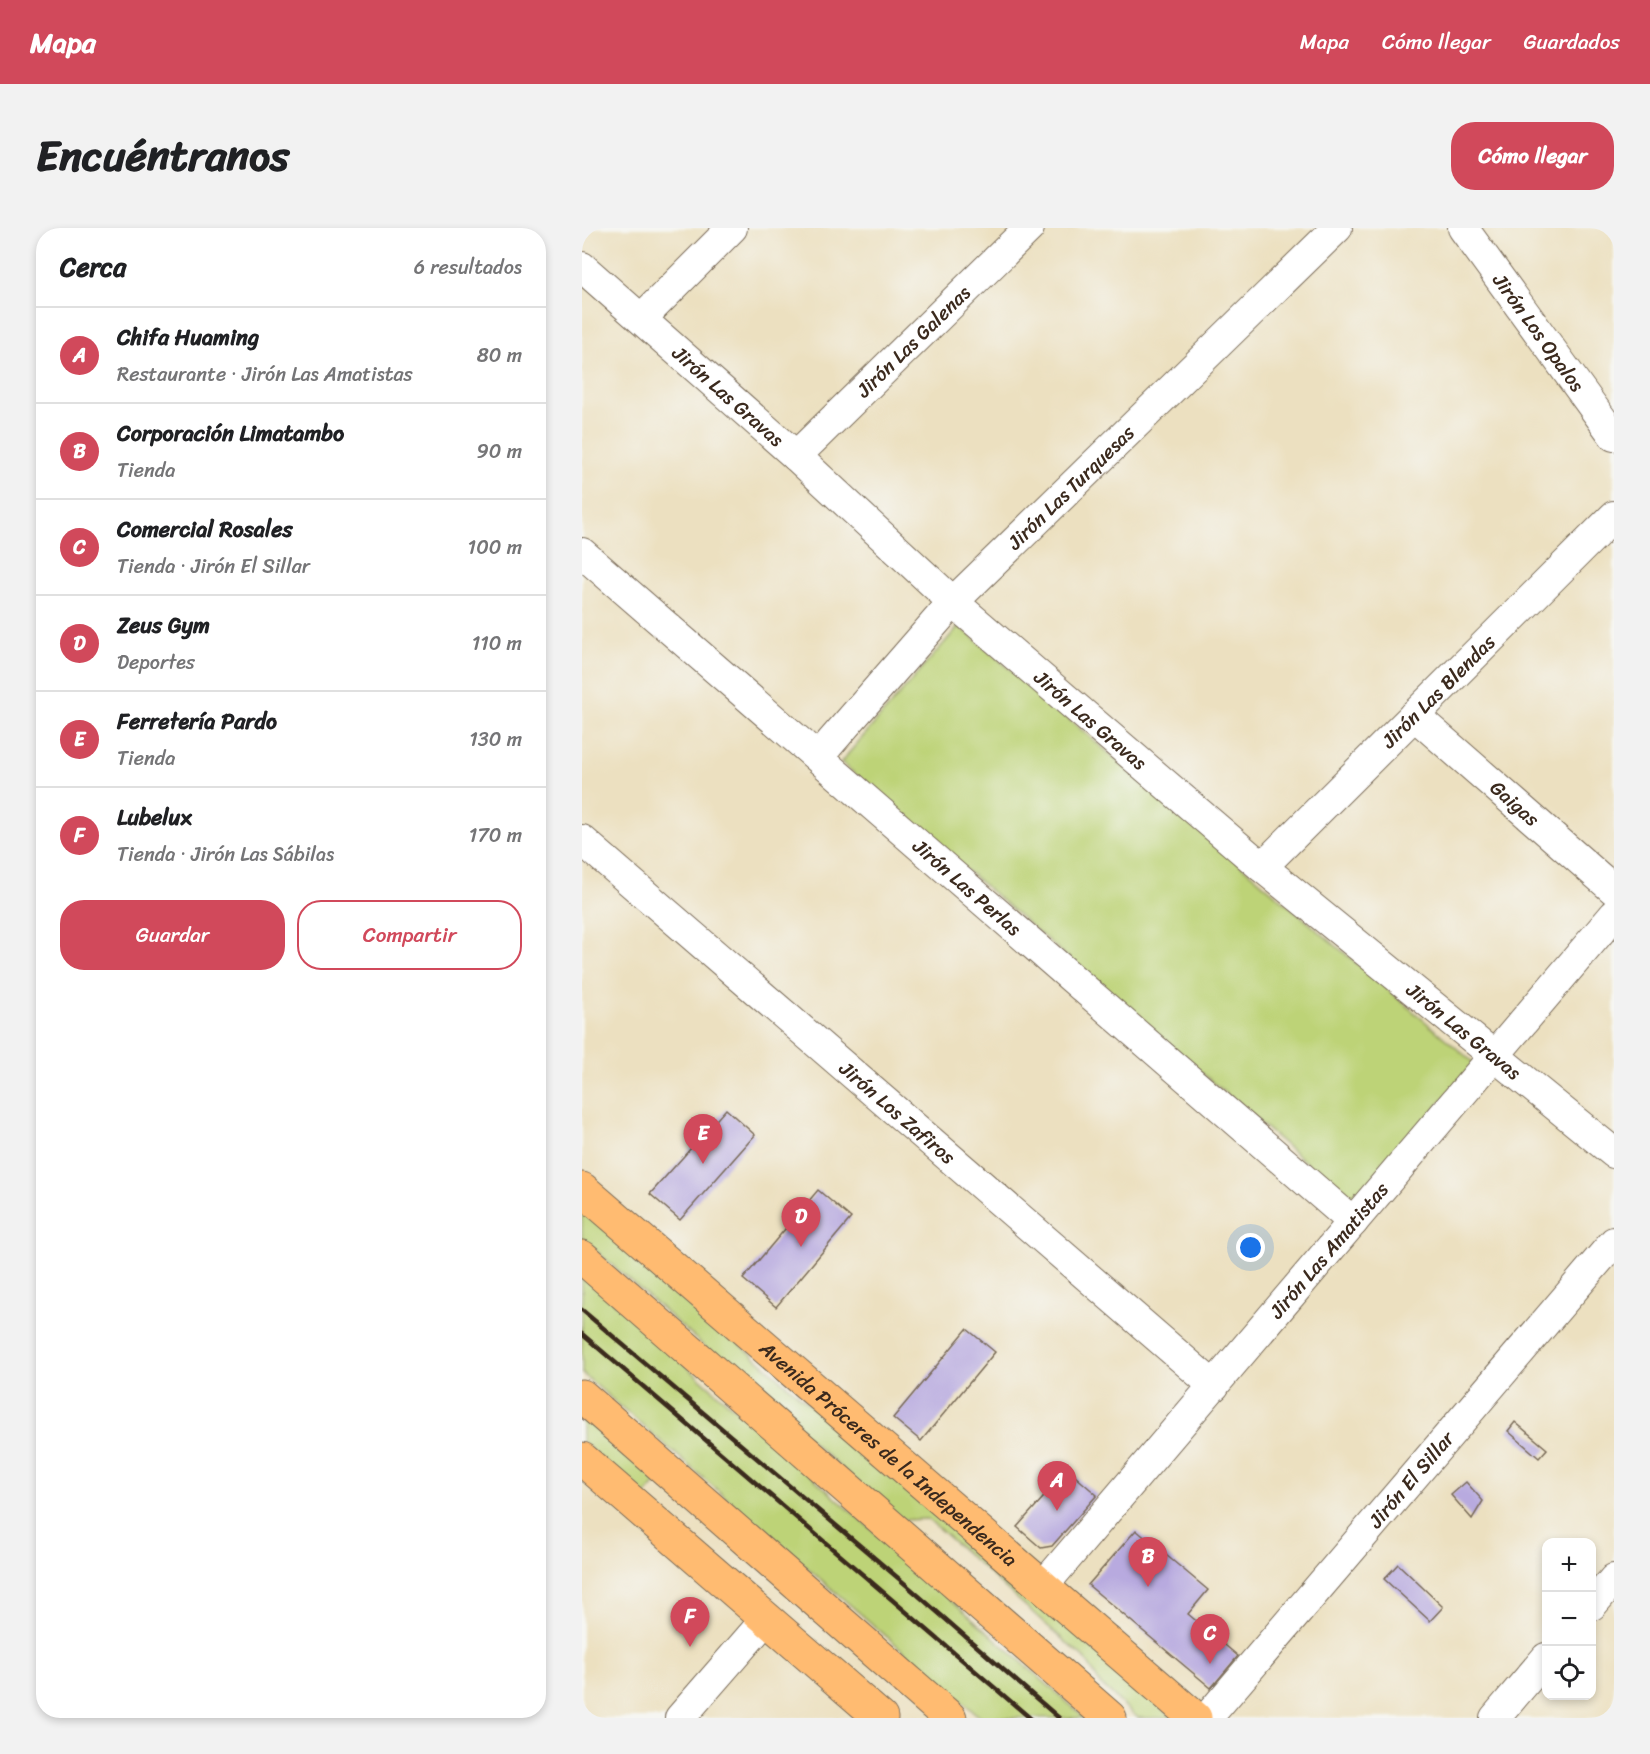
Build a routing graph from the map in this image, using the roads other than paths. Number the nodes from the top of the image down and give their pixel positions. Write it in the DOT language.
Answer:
graph roads {
  1 [pos="732,228"];
  2 [pos="1029,228"];
  3 [pos="1336,228"];
  4 [pos="1463,228"];
  5 [pos="582,267"];
  6 [pos="642,318"];
  7 [pos="1614,436"];
  8 [pos="796,456"];
  9 [pos="1614,516"];
  10 [pos="582,553"];
  11 [pos="953,602"];
  12 [pos="1414,715"];
  13 [pos="818,757"];
  14 [pos="582,840"];
  15 [pos="1262,867"];
  16 [pos="1614,890"];
  17 [pos="1614,915"];
  18 [pos="1494,1056"];
  19 [pos="1614,1153"];
  20 [pos="582,1189"];
  21 [pos="1353,1222"];
  22 [pos="1614,1242"];
  23 [pos="582,1257"];
  24 [pos="1214,1386"];
  25 [pos="582,1396"];
  26 [pos="582,1459"];
  27 [pos="1614,1579"];
  28 [pos="1043,1586"];
  29 [pos="1596,1600"];
  30 [pos="767,1618"];
  31 [pos="1542,1663"];
  32 [pos="680,1718"];
  33 [pos="880,1718"];
  34 [pos="950,1718"];
  35 [pos="1110,1718"];
  36 [pos="1195,1718"];
  37 [pos="1206,1718"];
  38 [pos="1495,1718"];
  1 -- 6 [label="street"];
  2 -- 8 [label="street, Jirón Las Galenas"];
  3 -- 11 [label="street, Jirón Las Turquesas"];
  4 -- 7 [label="street, Jirón Los Opalos"];
  5 -- 6 [label="street, Jirón Las Gravas"];
  6 -- 8 [label="street, Jirón Las Gravas"];
  8 -- 11 [label="street, Jirón Las Gravas"];
  9 -- 12 [label="street, Jirón Las Blendas"];
  10 -- 13 [label="street, Jirón Las Perlas"];
  11 -- 13 [label="street, Jirón Las Turquesas"];
  11 -- 15 [label="street, Jirón Las Gravas"];
  12 -- 15 [label="street, Jirón Las Blendas"];
  12 -- 16 [label="street, Gaigas"];
  13 -- 21 [label="street, Jirón Las Perlas"];
  14 -- 24 [label="street, Jirón Los Zafiros"];
  15 -- 18 [label="street, Jirón Las Gravas"];
  17 -- 18 [label="street, Jirón Las Amatistas"];
  18 -- 19 [label="street, Jirón Las Gravas"];
  18 -- 21 [label="street, Jirón Las Amatistas"];
  20 -- 28 [label="main road, Avenida Próceres de la Independencia"];
  21 -- 24 [label="street, Jirón Las Amatistas"];
  22 -- 37 [label="street, Jirón El Sillar"];
  23 -- 35 [label="main road"];
  24 -- 28 [label="street, Jirón Las Amatistas"];
  25 -- 34 [label="main road"];
  26 -- 30 [label="main road"];
  27 -- 29 [label="street"];
  28 -- 36 [label="main road, Avenida Próceres de la Independencia"];
  30 -- 32 [label="street"];
  30 -- 33 [label="main road"];
  31 -- 38 [label="street"];
}
